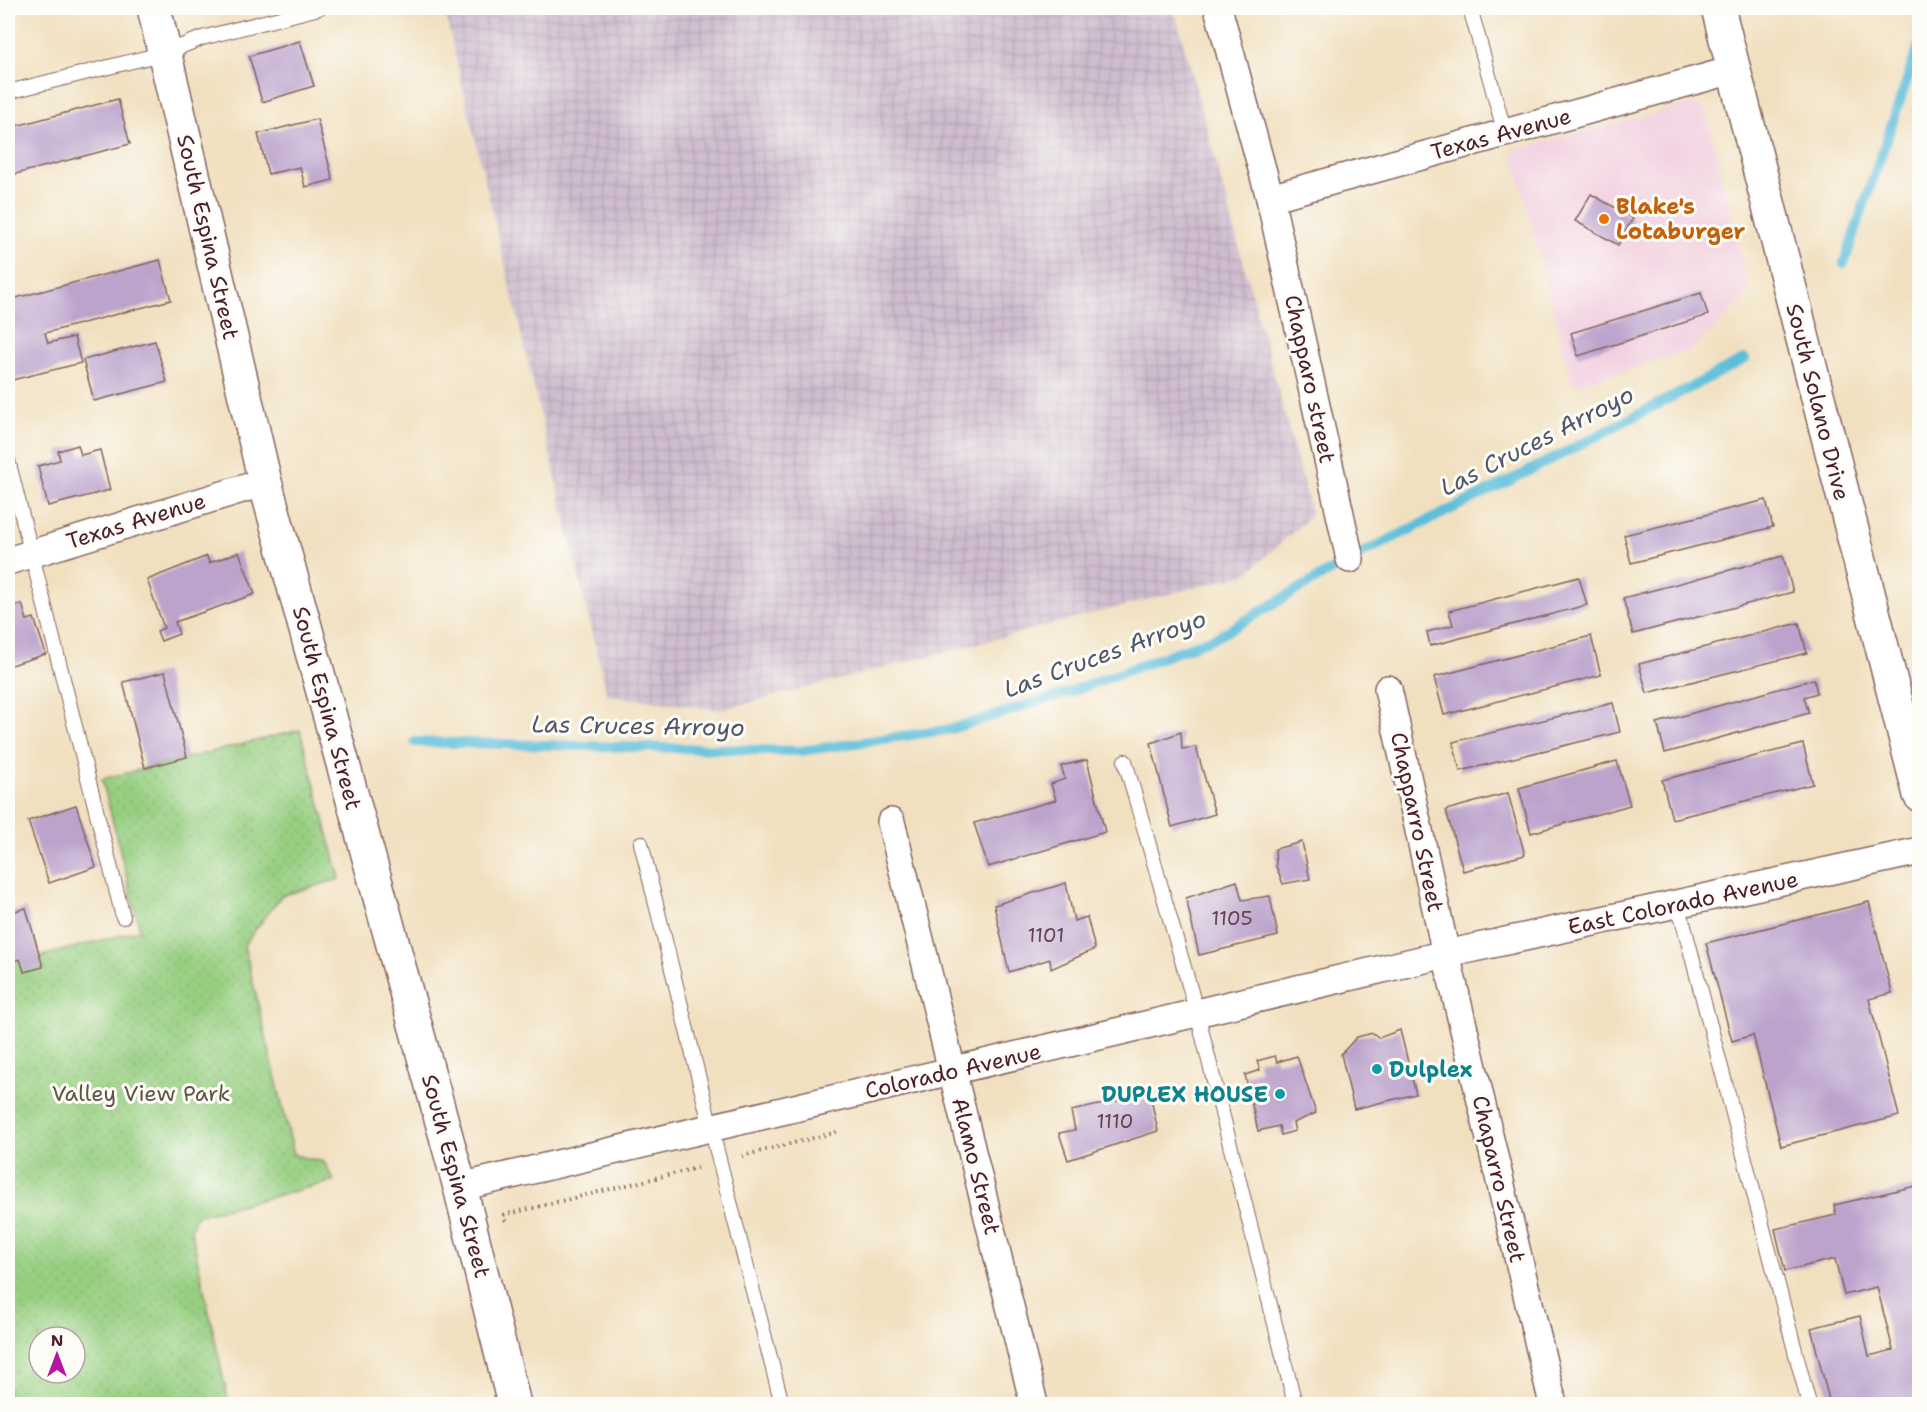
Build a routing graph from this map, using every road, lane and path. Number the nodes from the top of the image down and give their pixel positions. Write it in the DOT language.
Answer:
graph roads {
  1 [pos="154,8"];
  2 [pos="319,8"];
  3 [pos="1218,8"];
  4 [pos="1470,8"];
  5 [pos="1718,8"];
  6 [pos="165,53"];
  7 [pos="1732,70"];
  8 [pos="8,92"];
  9 [pos="1505,133"];
  10 [pos="1270,198"];
  11 [pos="8,460"];
  12 [pos="265,482"];
  13 [pos="19,557"];
  14 [pos="1350,559"];
  15 [pos="1388,689"];
  16 [pos="1125,761"];
  17 [pos="1920,795"];
  18 [pos="891,822"];
  19 [pos="641,843"];
  20 [pos="1920,851"];
  21 [pos="1678,903"];
  22 [pos="123,916"];
  23 [pos="1446,954"];
  24 [pos="1197,1013"];
  25 [pos="953,1071"];
  26 [pos="711,1128"];
  27 [pos="847,1129"];
  28 [pos="719,1162"];
  29 [pos="460,1187"];
  30 [pos="507,1226"];
  31 [pos="514,1404"];
  32 [pos="782,1404"];
  33 [pos="1035,1404"];
  34 [pos="1295,1404"];
  35 [pos="1553,1404"];
  36 [pos="1809,1404"];
  1 -- 6 [label="street, South Espina Street"];
  2 -- 6 [label="lane"];
  3 -- 10 [label="street"];
  4 -- 9 [label="lane"];
  5 -- 7 [label="street, South Solano Drive"];
  6 -- 8 [label="lane"];
  6 -- 12 [label="street, South Espina Street"];
  7 -- 9 [label="street, Texas Avenue"];
  7 -- 17 [label="street, South Solano Drive"];
  9 -- 10 [label="street, Texas Avenue"];
  10 -- 14 [label="street, Chapparo street"];
  11 -- 13 [label="lane"];
  12 -- 13 [label="street, Texas Avenue"];
  12 -- 29 [label="street, South Espina Street"];
  13 -- 22 [label="lane"];
  15 -- 23 [label="street, Chapparro Street"];
  16 -- 24 [label="lane"];
  18 -- 25 [label="street, Alamo Street"];
  19 -- 26 [label="lane"];
  20 -- 21 [label="street, East Colorado Avenue"];
  21 -- 23 [label="street, East Colorado Avenue"];
  21 -- 36 [label="lane"];
  23 -- 24 [label="street, Colorado Avenue"];
  23 -- 35 [label="street, Chaparro Street"];
  24 -- 25 [label="street, Colorado Avenue"];
  24 -- 34 [label="lane"];
  25 -- 26 [label="street, Colorado Avenue"];
  25 -- 33 [label="street, Alamo Street"];
  26 -- 28 [label="lane"];
  26 -- 29 [label="street, Colorado Avenue"];
  27 -- 28 [label="path"];
  28 -- 30 [label="path"];
  28 -- 32 [label="lane"];
  29 -- 31 [label="street, South Espina Street"];
}
